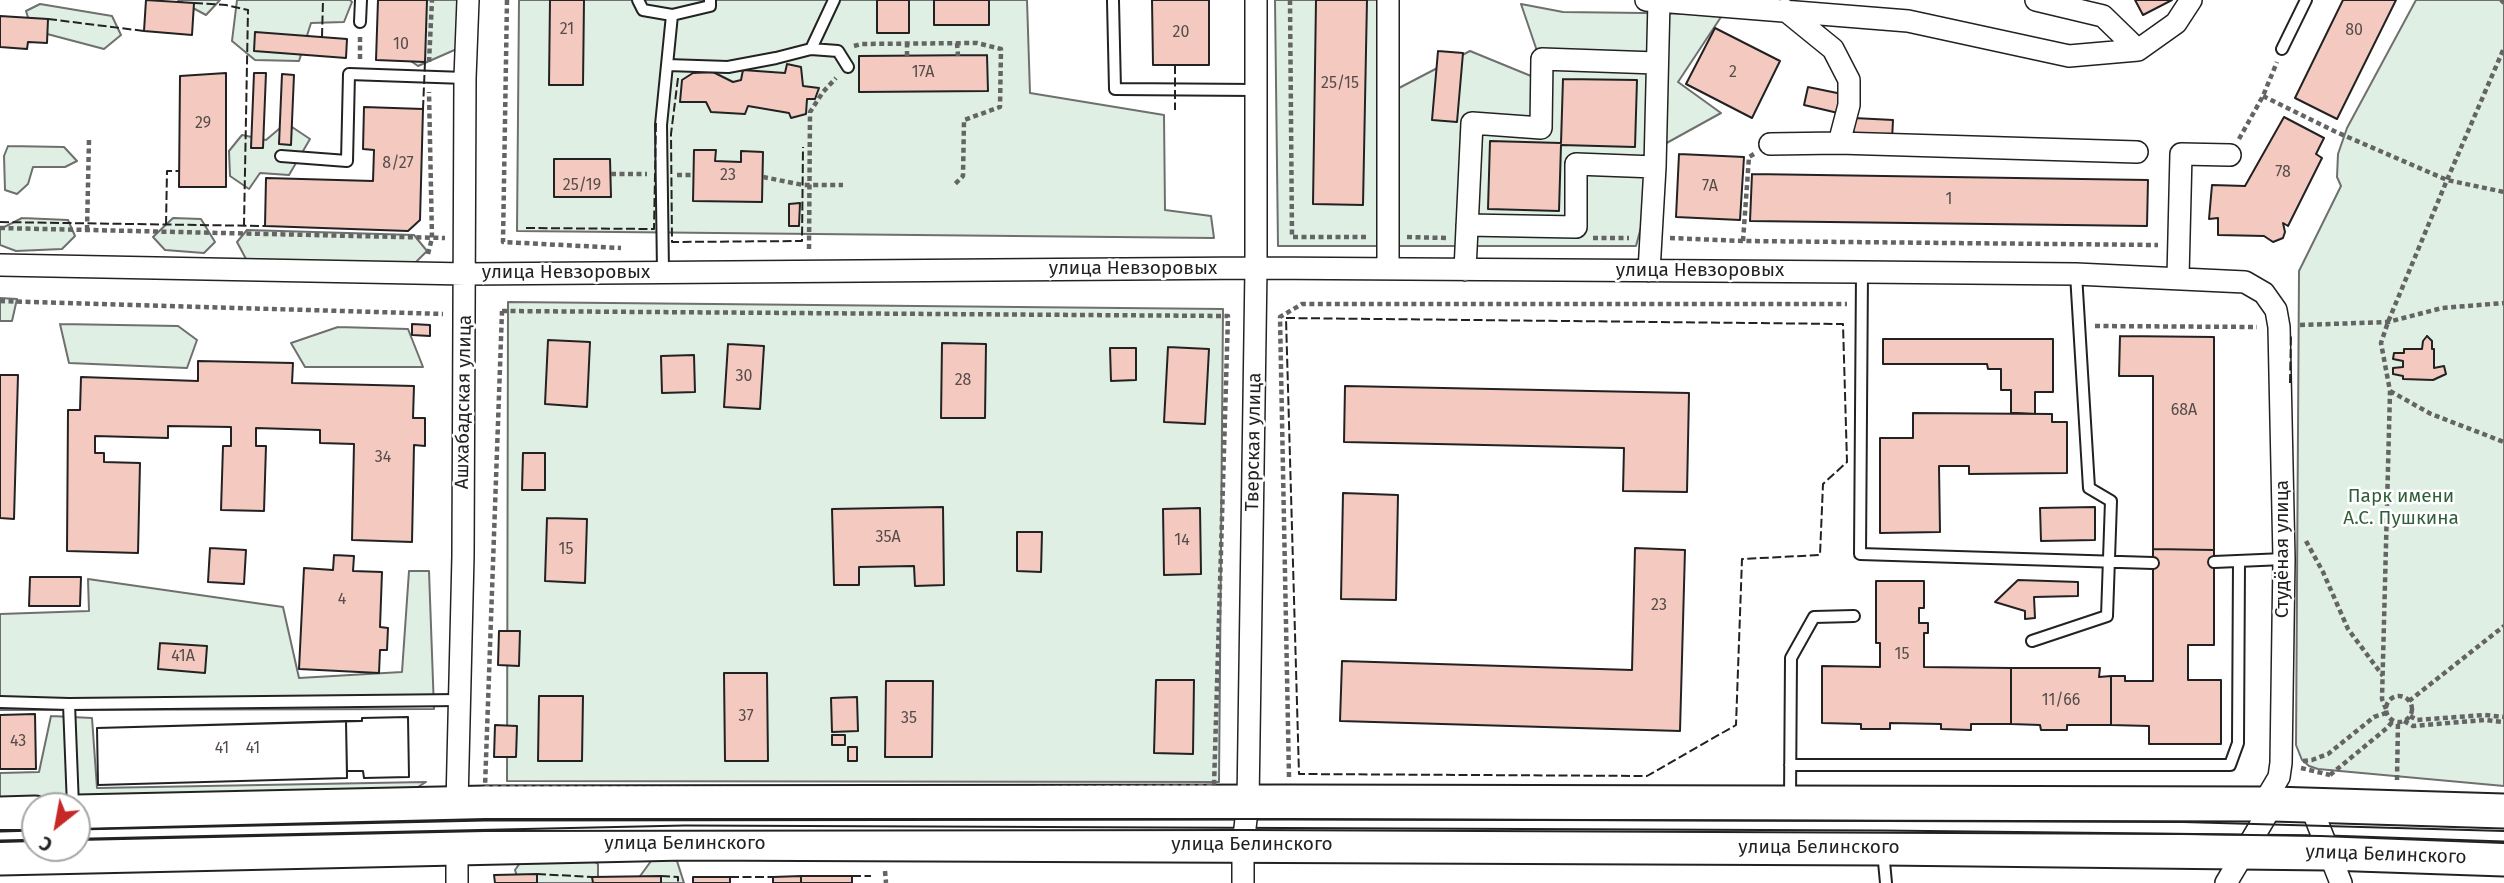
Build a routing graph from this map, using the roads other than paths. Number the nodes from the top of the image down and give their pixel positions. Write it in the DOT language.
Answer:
graph roads {
  1 [pos="361,0"];
  2 [pos="468,0"];
  3 [pos="638,0"];
  4 [pos="710,0"];
  5 [pos="834,0"];
  6 [pos="1256,0"];
  7 [pos="1388,0"];
  8 [pos="1646,0"];
  9 [pos="2036,0"];
  10 [pos="2191,0"];
  11 [pos="2306,0"];
  12 [pos="1112,1"];
  13 [pos="1659,1"];
  14 [pos="1834,7"];
  15 [pos="1785,10"];
  16 [pos="672,15"];
  17 [pos="360,22"];
  18 [pos="811,49"];
  19 [pos="2282,49"];
  20 [pos="2138,50"];
  21 [pos="1656,63"];
  22 [pos="667,65"];
  23 [pos="848,67"];
  24 [pos="465,78"];
  25 [pos="1256,90"];
  26 [pos="1839,143"];
  27 [pos="1769,144"];
  28 [pos="2137,152"];
  29 [pos="2231,155"];
  30 [pos="281,156"];
  31 [pos="1655,167"];
  32 [pos="1467,225"];
  33 [pos="0,265"];
  34 [pos="1256,268"];
  35 [pos="1388,269"];
  36 [pos="1465,270"];
  37 [pos="1649,271"];
  38 [pos="663,272"];
  39 [pos="1862,272"];
  40 [pos="466,274"];
  41 [pos="2076,274"];
  42 [pos="2178,277"];
  43 [pos="2263,293"];
  44 [pos="2284,559"];
  45 [pos="2109,561"];
  46 [pos="2214,562"];
  47 [pos="2239,562"];
  48 [pos="2152,563"];
  49 [pos="1854,616"];
  50 [pos="2032,641"];
  51 [pos="459,700"];
  52 [pos="0,702"];
  53 [pos="69,704"];
  54 [pos="1790,765"];
  55 [pos="72,792"];
  56 [pos="1248,802"];
  57 [pos="457,803"];
  58 [pos="1790,803"];
  59 [pos="2268,804"];
  60 [pos="2310,804"];
  61 [pos="2504,811"];
  62 [pos="91,812"];
  63 [pos="21,813"];
  64 [pos="0,814"];
  65 [pos="1244,845"];
  66 [pos="457,847"];
  67 [pos="1883,848"];
  68 [pos="2243,853"];
  69 [pos="2328,853"];
  70 [pos="0,858"];
  71 [pos="2504,859"];
  72 [pos="457,883"];
  73 [pos="1243,883"];
  74 [pos="1886,883"];
  75 [pos="2226,883"];
  76 [pos="2340,883"];
  1 -- 17 [label="lane"];
  2 -- 24 [label="street, Ашхабадская улица"];
  3 -- 16 [label="lane"];
  4 -- 16 [label="lane"];
  5 -- 18 [label="lane"];
  6 -- 25 [label="street, Тверская улица"];
  7 -- 35 [label="street"];
  8 -- 13 [label="street"];
  9 -- 20 [label="street"];
  10 -- 20 [label="street"];
  11 -- 19 [label="lane"];
  12 -- 25 [label="lane"];
  13 -- 15 [label="street"];
  13 -- 21 [label="street"];
  14 -- 15 [label="street"];
  14 -- 20 [label="street"];
  15 -- 26 [label="street"];
  16 -- 22 [label="lane"];
  18 -- 22 [label="lane"];
  18 -- 23 [label="lane"];
  21 -- 31 [label="street"];
  21 -- 32 [label="street"];
  22 -- 38 [label="lane"];
  24 -- 30 [label="lane"];
  24 -- 40 [label="street, Ашхабадская улица"];
  25 -- 34 [label="street, Тверская улица"];
  26 -- 27 [label="street"];
  26 -- 28 [label="street"];
  29 -- 42 [label="street"];
  31 -- 32 [label="street"];
  31 -- 37 [label="street"];
  32 -- 36 [label="street"];
  33 -- 40 [label="street, улица Невзоровых"];
  34 -- 35 [label="street, улица Невзоровых"];
  34 -- 38 [label="street, улица Невзоровых"];
  34 -- 56 [label="street, Тверская улица"];
  35 -- 36 [label="street, улица Невзоровых"];
  36 -- 37 [label="street, улица Невзоровых"];
  37 -- 39 [label="street, улица Невзоровых"];
  38 -- 40 [label="street, улица Невзоровых"];
  39 -- 41 [label="street, улица Невзоровых"];
  39 -- 45 [label="lane"];
  40 -- 51 [label="street, Ашхабадская улица"];
  41 -- 42 [label="street, улица Невзоровых"];
  41 -- 45 [label="lane"];
  42 -- 43 [label="street, улица Невзоровых"];
  43 -- 44 [label="street, Студёная улица"];
  44 -- 47 [label="lane"];
  44 -- 59 [label="street, Студёная улица"];
  45 -- 48 [label="lane"];
  45 -- 50 [label="lane"];
  46 -- 47 [label="lane"];
  47 -- 54 [label="lane"];
  49 -- 54 [label="lane"];
  51 -- 53 [label="lane"];
  51 -- 57 [label="street, Ашхабадская улица"];
  52 -- 53 [label="lane"];
  53 -- 55 [label="lane"];
  54 -- 58 [label="lane"];
  56 -- 57 [label="main road"];
  56 -- 58 [label="main road"];
  56 -- 65 [label="street, Тверская улица"];
  57 -- 62 [label="main road"];
  58 -- 59 [label="main road"];
  59 -- 60 [label="main road"];
  59 -- 68 [label="street, Студёная улица"];
  60 -- 61 [label="main road"];
  60 -- 69 [label="street"];
  63 -- 64 [label="main road"];
  65 -- 66 [label="main road, улица Белинского"];
  65 -- 67 [label="main road, улица Белинского"];
  65 -- 73 [label="street, Тверская улица"];
  66 -- 70 [label="main road, улица Белинского"];
  66 -- 72 [label="street"];
  67 -- 68 [label="main road, улица Белинского"];
  67 -- 74 [label="lane"];
  68 -- 69 [label="main road, улица Белинского"];
  68 -- 75 [label="street, Студёная улица"];
  69 -- 71 [label="main road, улица Белинского"];
  69 -- 76 [label="street"];
}
